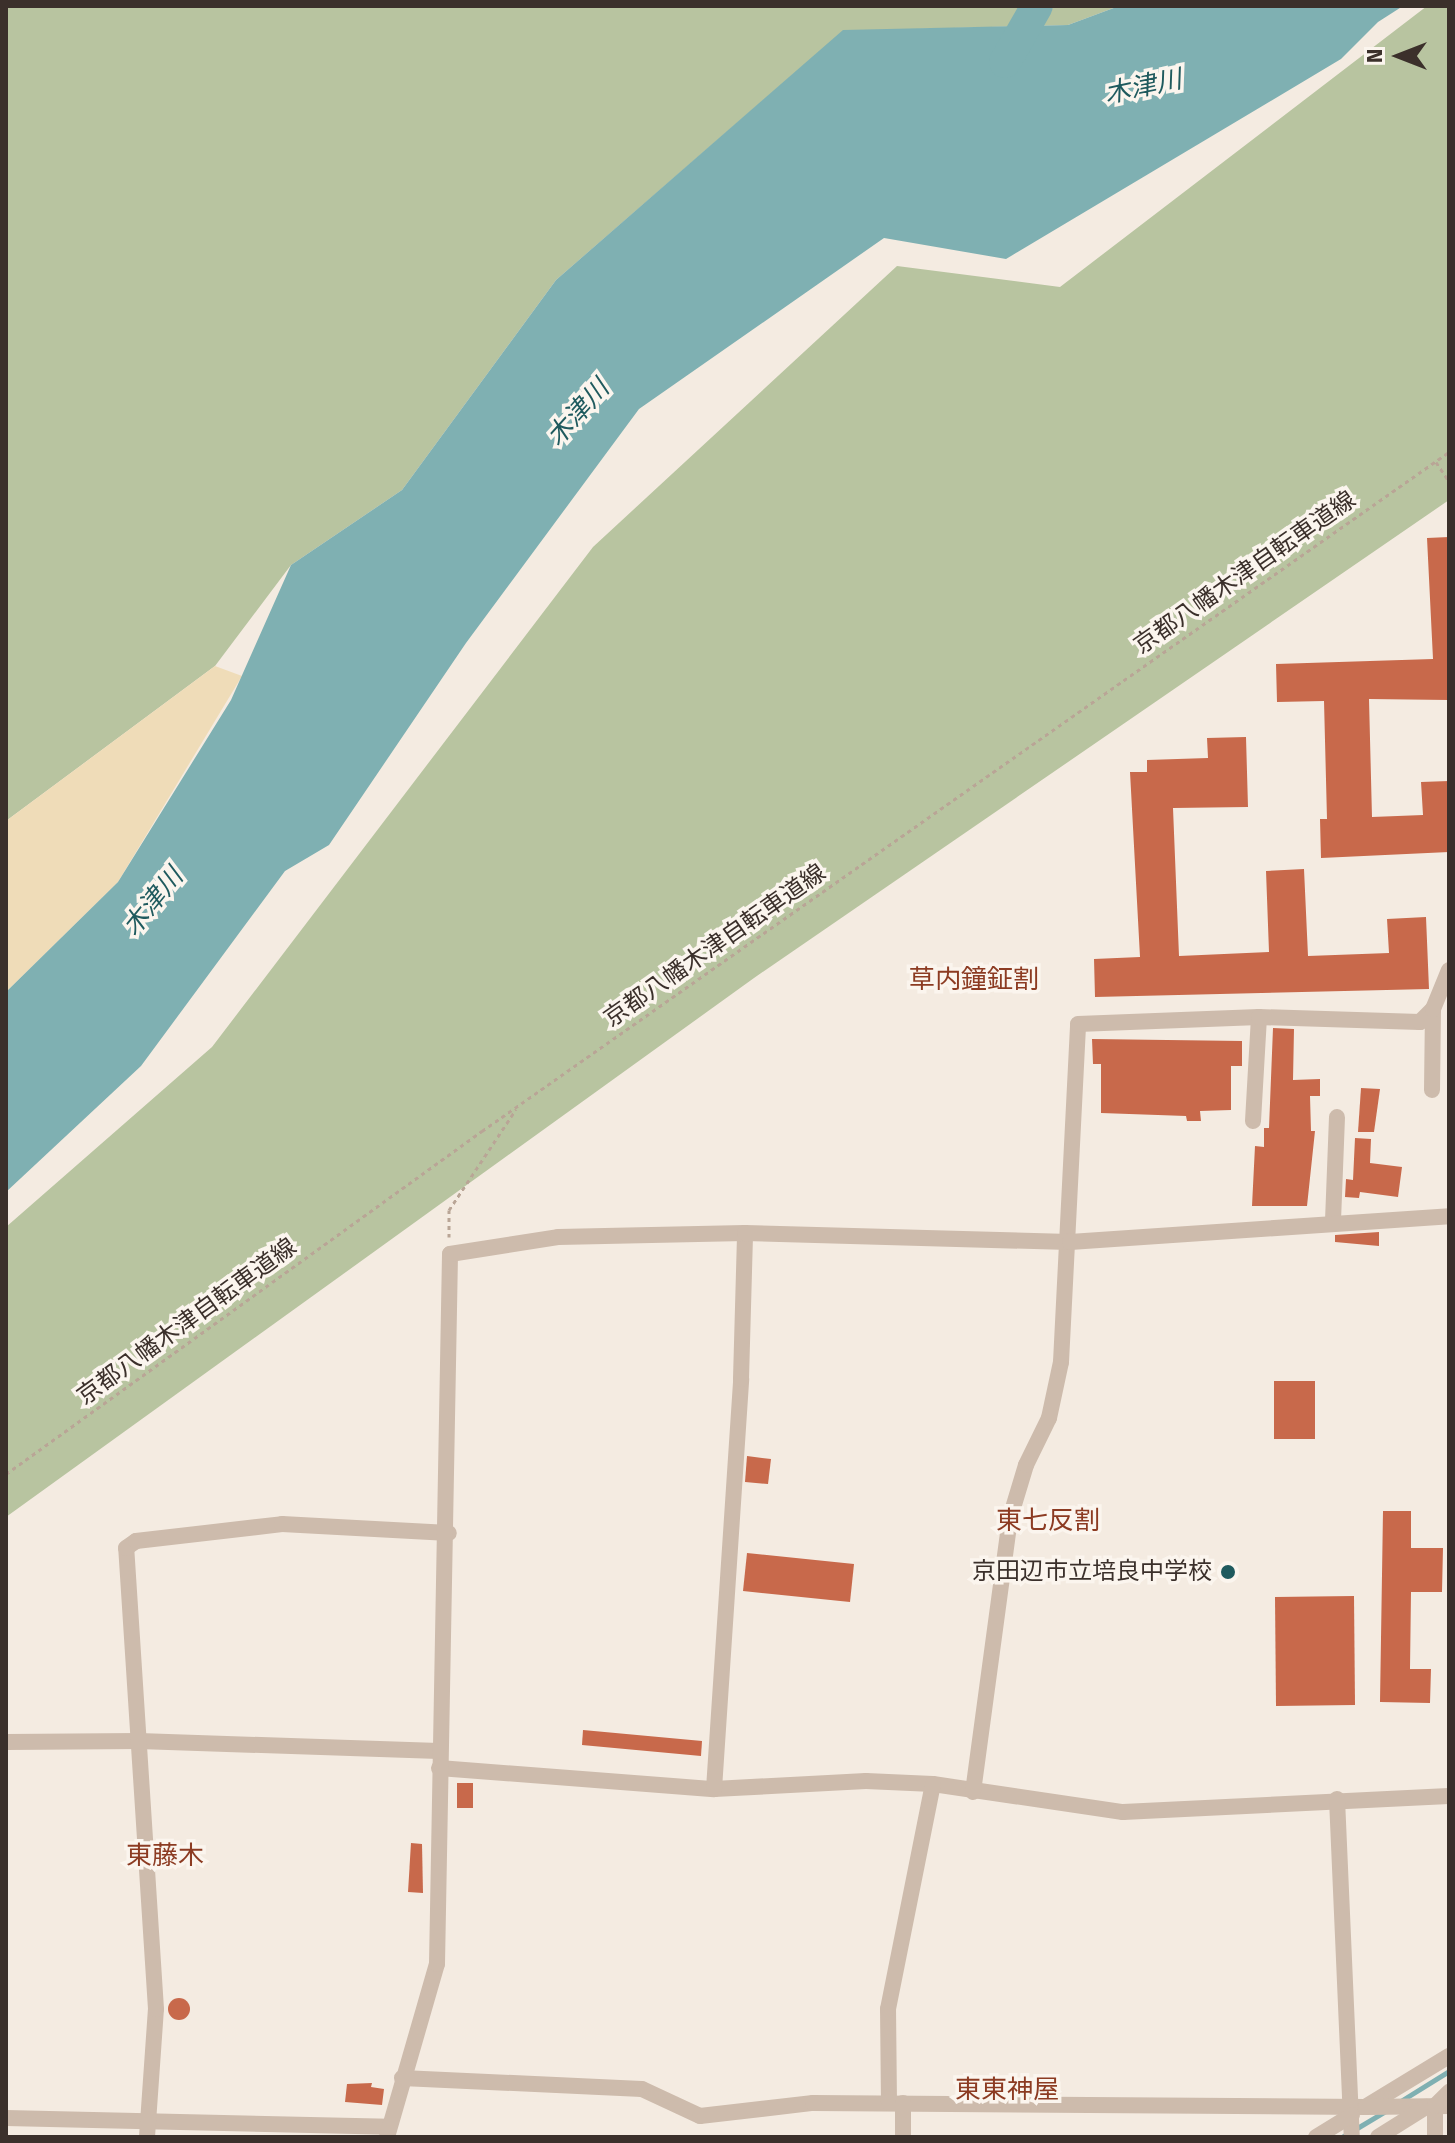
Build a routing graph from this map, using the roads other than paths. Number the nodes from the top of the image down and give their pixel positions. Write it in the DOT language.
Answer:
graph roads {
  1 [pos="1449,970"];
  2 [pos="1433,1009"];
  3 [pos="1259,1017"];
  4 [pos="1440,1065"];
  5 [pos="1432,1090"];
  6 [pos="1337,1117"];
  7 [pos="1253,1121"];
  8 [pos="1449,1216"];
  9 [pos="1333,1221"];
  10 [pos="745,1233"];
  11 [pos="1070,1242"];
  12 [pos="449,1533"];
  13 [pos="139,1741"];
  14 [pos="6,1742"];
  15 [pos="439,1751"];
  16 [pos="439,1768"];
  17 [pos="933,1784"];
  18 [pos="714,1789"];
  19 [pos="973,1792"];
  20 [pos="1449,1796"];
  21 [pos="1337,1799"];
  22 [pos="1449,2056"];
  23 [pos="402,2078"];
  24 [pos="1449,2092"];
  25 [pos="896,2103"];
  26 [pos="1437,2106"];
  27 [pos="1354,2117"];
  28 [pos="6,2118"];
  29 [pos="148,2129"];
  30 [pos="388,2132"];
  31 [pos="903,2137"];
  32 [pos="1316,2137"];
  33 [pos="1378,2137"];
  34 [pos="1435,2137"];
  1 -- 2 [label="street"];
  2 -- 3 [label="street"];
  2 -- 4 [label="street"];
  3 -- 7 [label="street"];
  3 -- 11 [label="street"];
  4 -- 5 [label="street"];
  6 -- 9 [label="street"];
  8 -- 9 [label="street"];
  9 -- 11 [label="street"];
  10 -- 11 [label="street"];
  10 -- 12 [label="street"];
  10 -- 18 [label="street"];
  11 -- 19 [label="street"];
  12 -- 13 [label="street"];
  12 -- 15 [label="street"];
  13 -- 14 [label="street"];
  13 -- 15 [label="street"];
  13 -- 29 [label="street"];
  15 -- 16 [label="street"];
  16 -- 18 [label="street"];
  16 -- 23 [label="street"];
  17 -- 18 [label="street"];
  17 -- 19 [label="street"];
  17 -- 25 [label="street"];
  19 -- 21 [label="street"];
  20 -- 21 [label="street"];
  21 -- 27 [label="street"];
  22 -- 27 [label="street"];
  23 -- 25 [label="street"];
  23 -- 30 [label="street"];
  24 -- 26 [label="street"];
  25 -- 27 [label="street"];
  25 -- 31 [label="street"];
  26 -- 27 [label="street"];
  26 -- 33 [label="street"];
  26 -- 34 [label="street"];
  27 -- 32 [label="street"];
  28 -- 29 [label="street"];
  29 -- 30 [label="street"];
}
